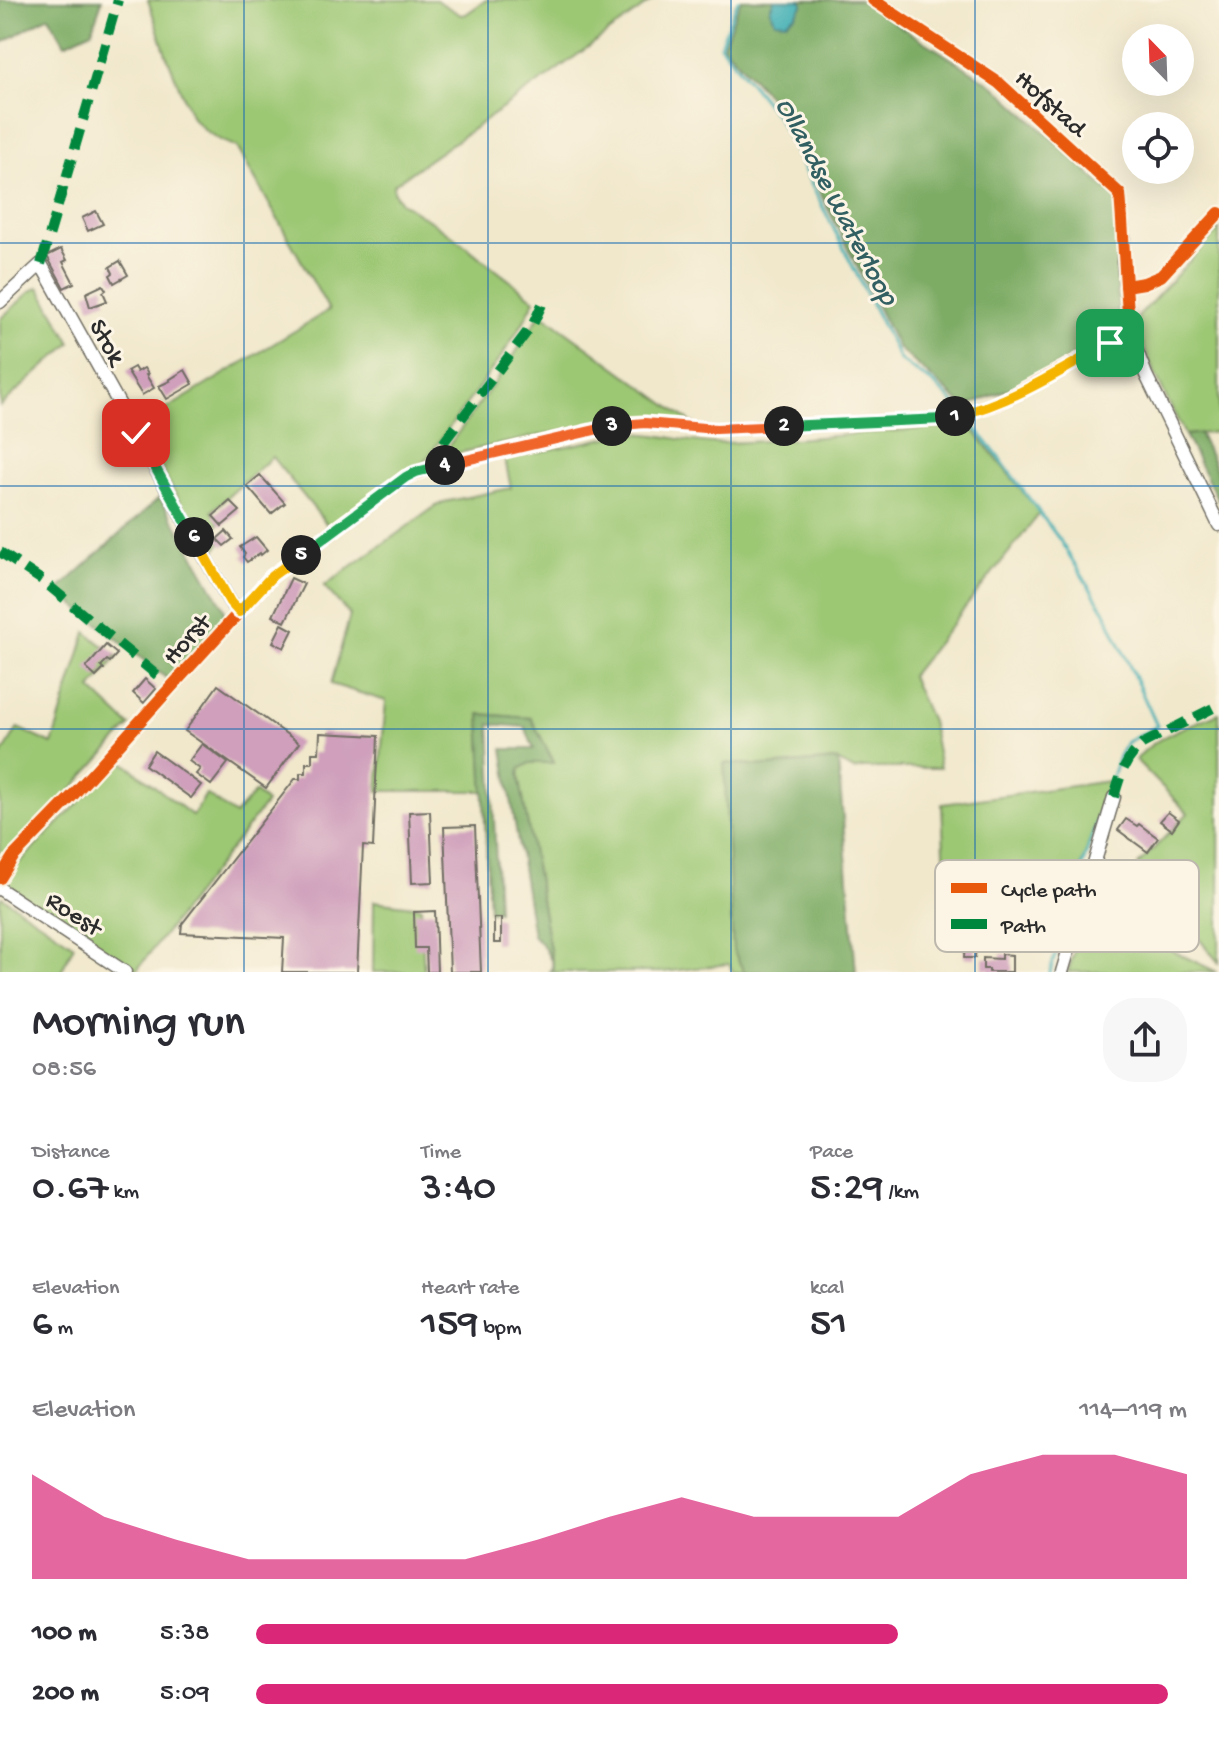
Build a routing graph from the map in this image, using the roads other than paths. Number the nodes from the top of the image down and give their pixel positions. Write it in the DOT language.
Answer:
graph roads {
  1 [pos="873,0"];
  2 [pos="1219,213"];
  3 [pos="1126,286"];
  4 [pos="0,302"];
  5 [pos="1130,333"];
  6 [pos="1219,525"];
  7 [pos="239,612"];
  8 [pos="1114,797"];
  9 [pos="1095,860"];
  10 [pos="0,878"];
  11 [pos="0,889"];
  12 [pos="1068,952"];
  13 [pos="125,972"];
  14 [pos="1062,972"];
  1 -- 3 [label="street, Hofstad"];
  2 -- 3 [label="street"];
  3 -- 5 [label="street, Hofstad"];
  4 -- 7 [label="street, Stok"];
  5 -- 6 [label="street, Hofstad"];
  5 -- 7 [label="street, Horst"];
  7 -- 10 [label="street, Horst"];
  8 -- 9 [label="street"];
  11 -- 13 [label="street, Roest"];
  12 -- 14 [label="street"];
}
